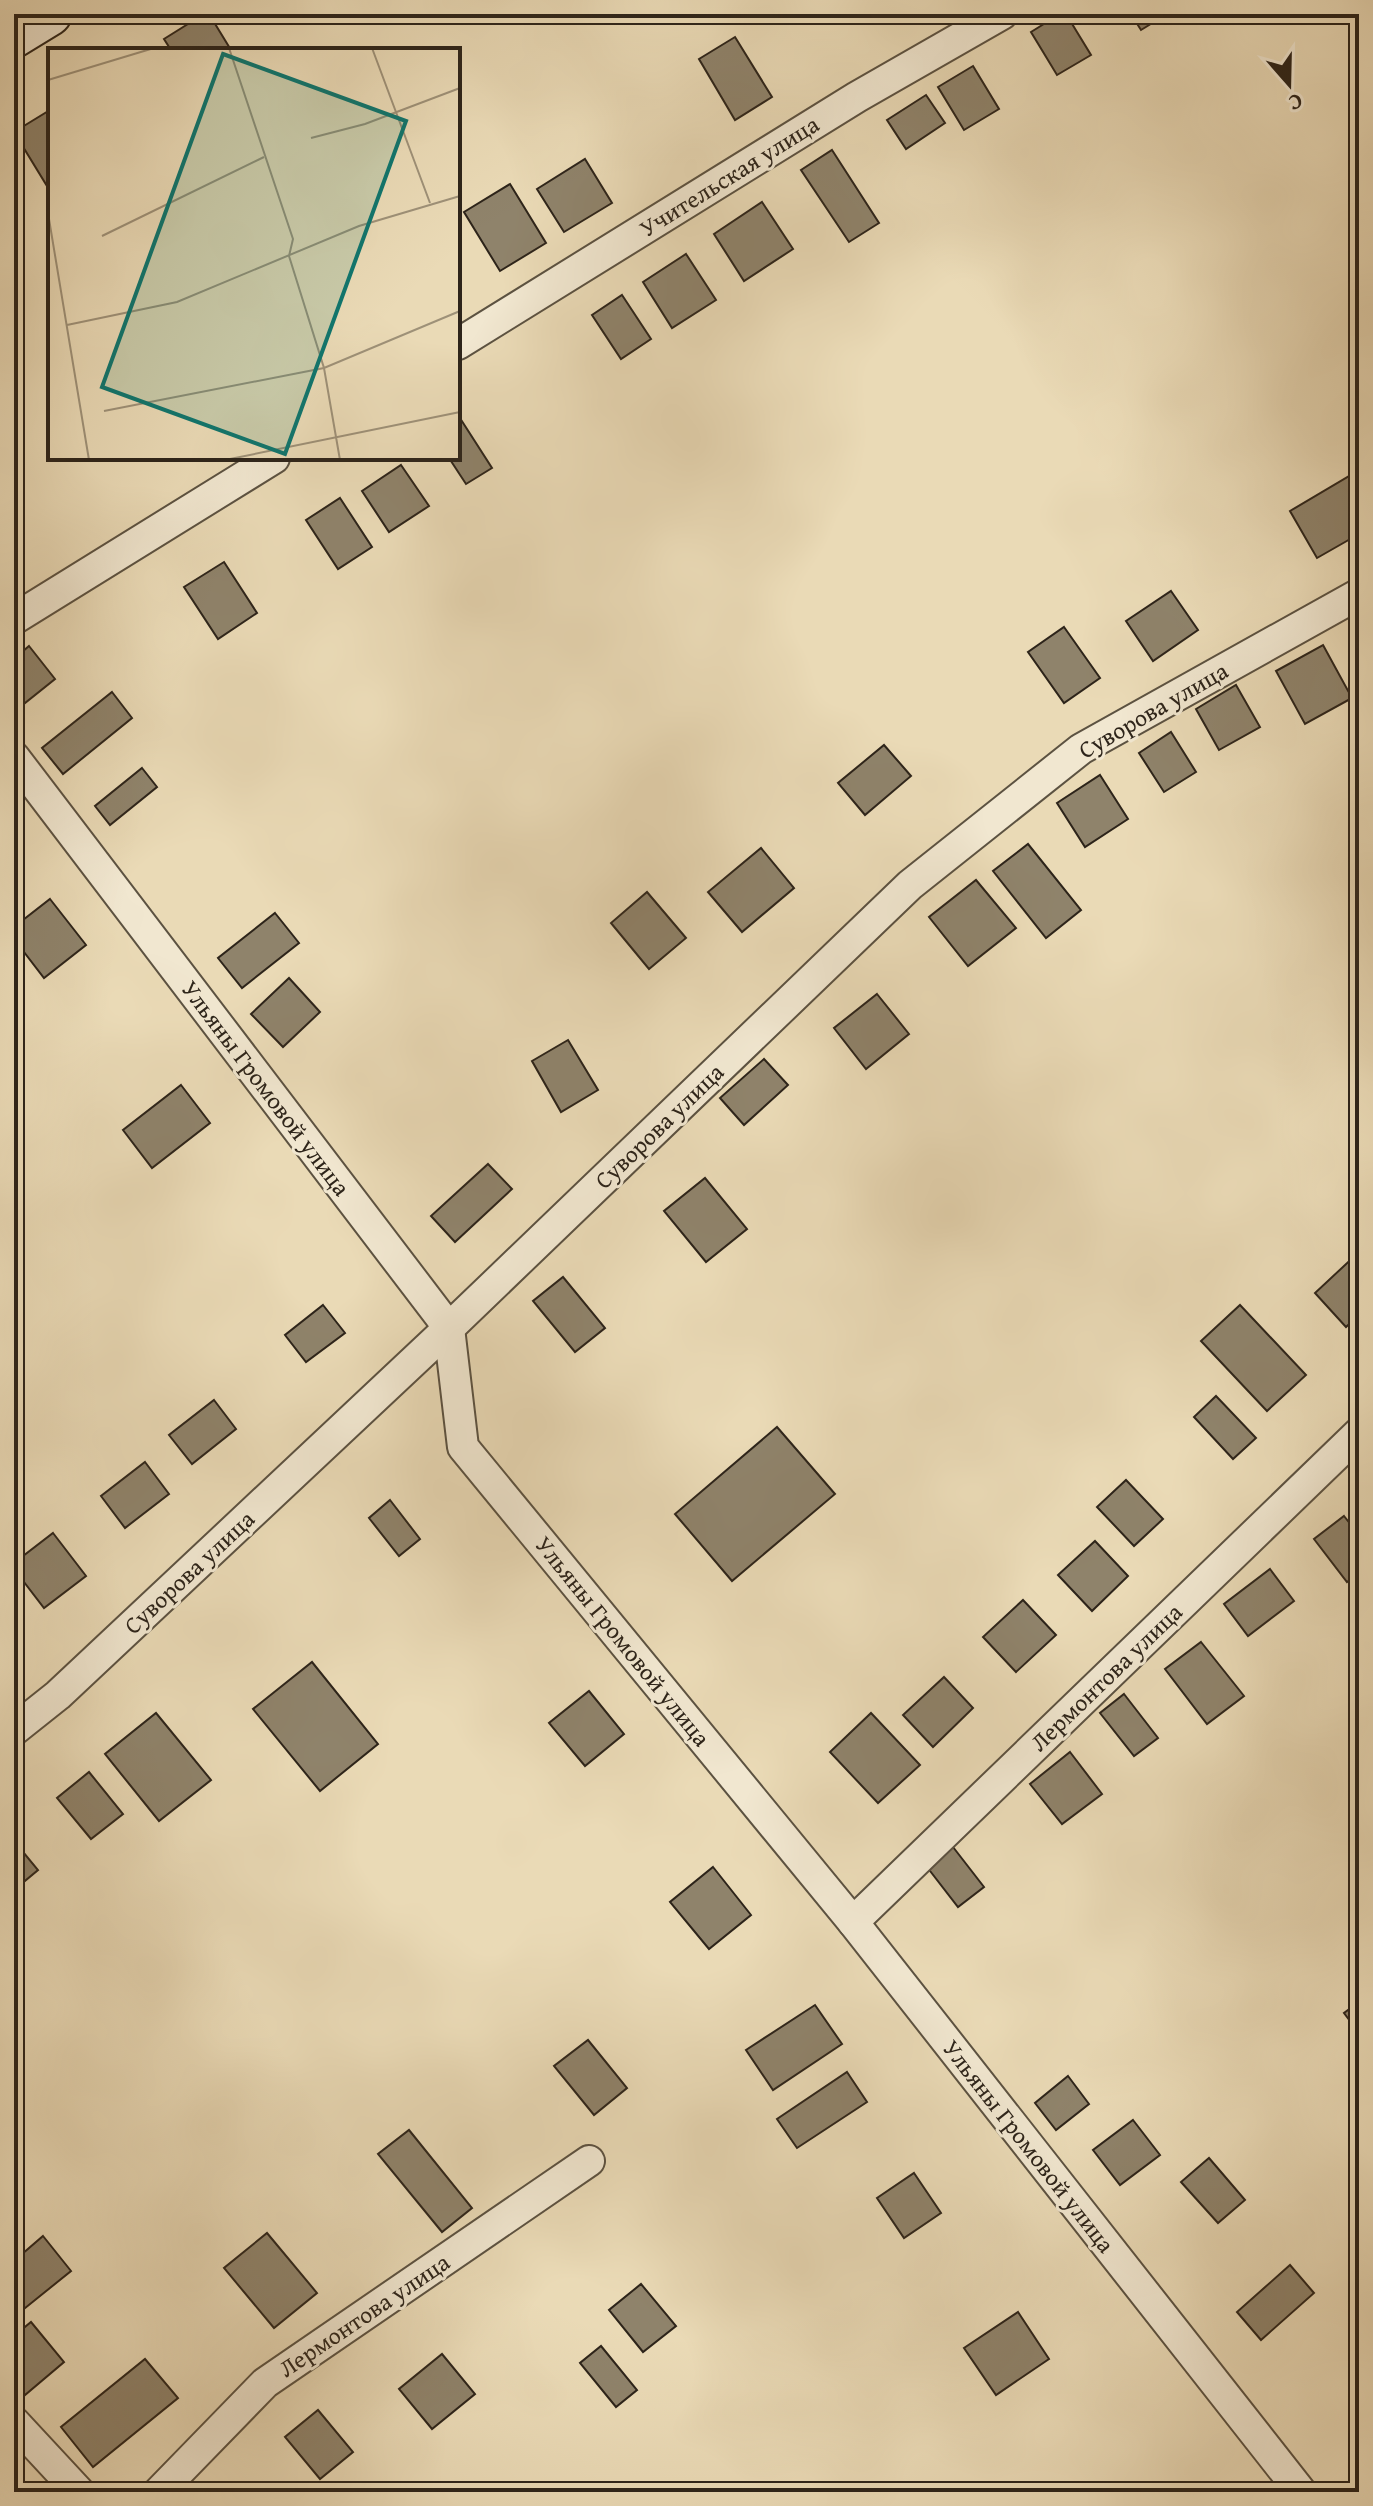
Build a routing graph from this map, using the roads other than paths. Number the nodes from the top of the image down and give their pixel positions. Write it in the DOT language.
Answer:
graph roads {
  1 [pos="50,14"];
  2 [pos="1002,14"];
  3 [pos="14,36"];
  4 [pos="460,343"];
  5 [pos="271,460"];
  6 [pos="1359,594"];
  7 [pos="14,619"];
  8 [pos="14,757"];
  9 [pos="449,1328"];
  10 [pos="1359,1433"];
  11 [pos="14,1730"];
  12 [pos="853,1922"];
  13 [pos="589,2161"];
  14 [pos="14,2422"];
  15 [pos="79,2492"];
  16 [pos="159,2492"];
  17 [pos="1301,2492"];
  1 -- 3 [label="street"];
  2 -- 4 [label="street, Учительская улица"];
  5 -- 7 [label="street"];
  6 -- 9 [label="street, Суворова улица"];
  8 -- 9 [label="street, Ульяны Громовой улица"];
  9 -- 11 [label="street, Суворова улица"];
  9 -- 12 [label="street, Ульяны Громовой улица"];
  10 -- 12 [label="street, Лермонтова улица"];
  12 -- 17 [label="street, Ульяны Громовой улица"];
  13 -- 16 [label="street, Лермонтова улица"];
  14 -- 15 [label="street"];
}
